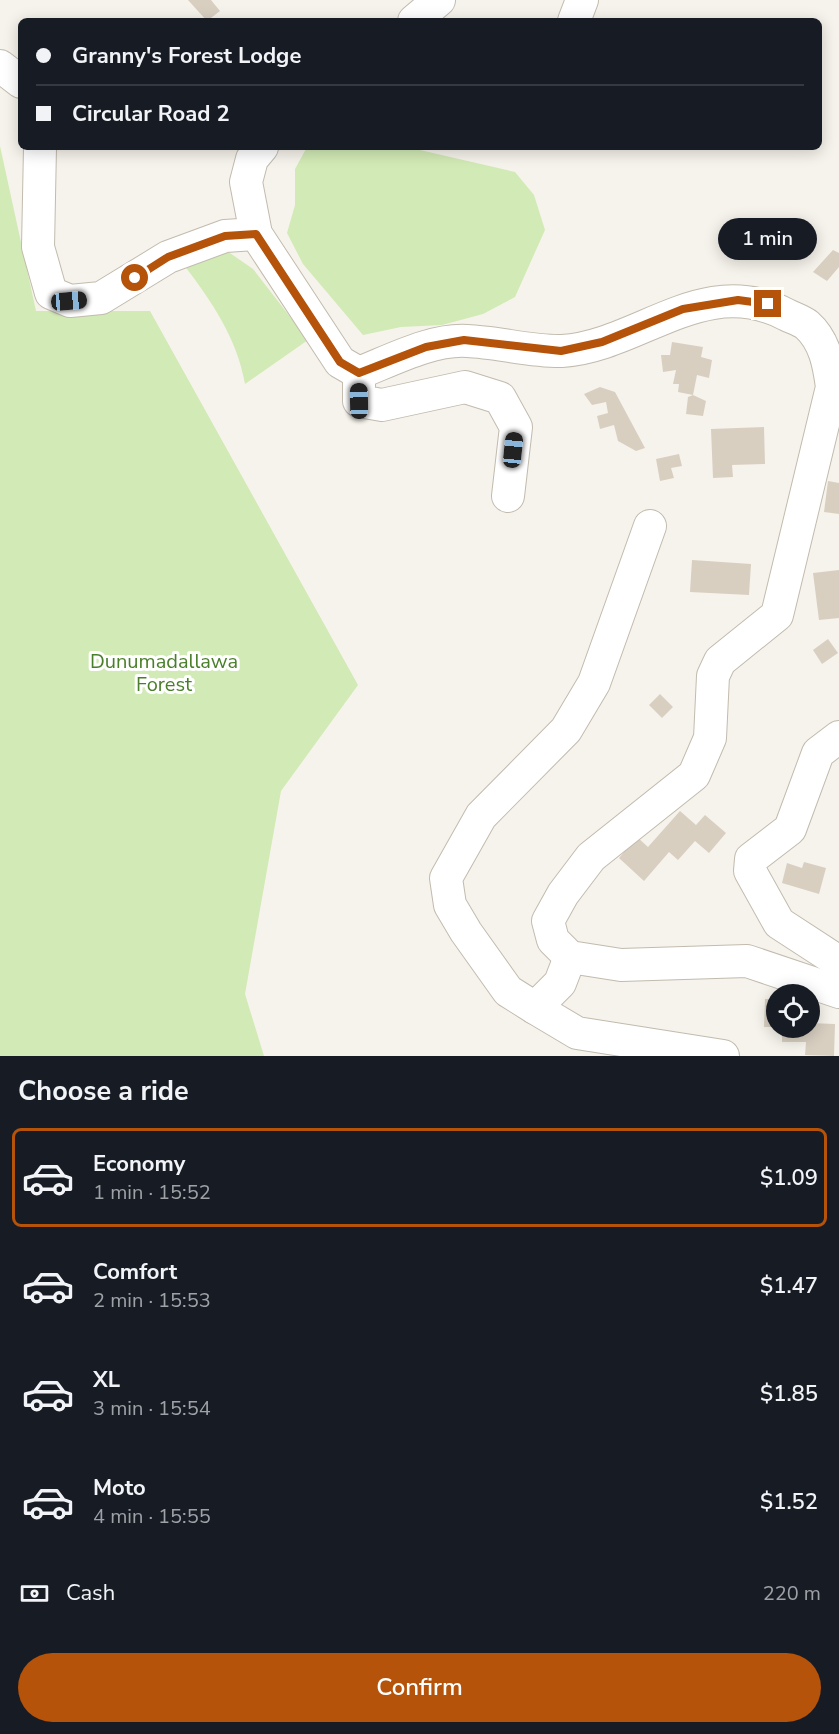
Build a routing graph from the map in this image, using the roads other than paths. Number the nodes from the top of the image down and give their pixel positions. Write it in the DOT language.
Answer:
graph roads {
  1 [pos="439,0"];
  2 [pos="582,0"];
  3 [pos="418,18"];
  4 [pos="575,18"];
  5 [pos="0,66"];
  6 [pos="18,80"];
  7 [pos="40,150"];
  8 [pos="260,150"];
  9 [pos="256,234"];
  10 [pos="359,373"];
  11 [pos="508,496"];
  12 [pos="650,526"];
  13 [pos="839,737"];
  14 [pos="570,957"];
  15 [pos="839,962"];
  16 [pos="839,992"];
  17 [pos="536,1008"];
  18 [pos="723,1056"];
  1 -- 3 [label="street"];
  2 -- 4 [label="street"];
  5 -- 6 [label="street"];
  7 -- 9 [label="street"];
  8 -- 9 [label="street"];
  9 -- 10 [label="street"];
  10 -- 11 [label="street"];
  10 -- 14 [label="street"];
  12 -- 17 [label="street"];
  13 -- 15 [label="street"];
  14 -- 16 [label="street"];
  14 -- 17 [label="street"];
  17 -- 18 [label="street"];
}
